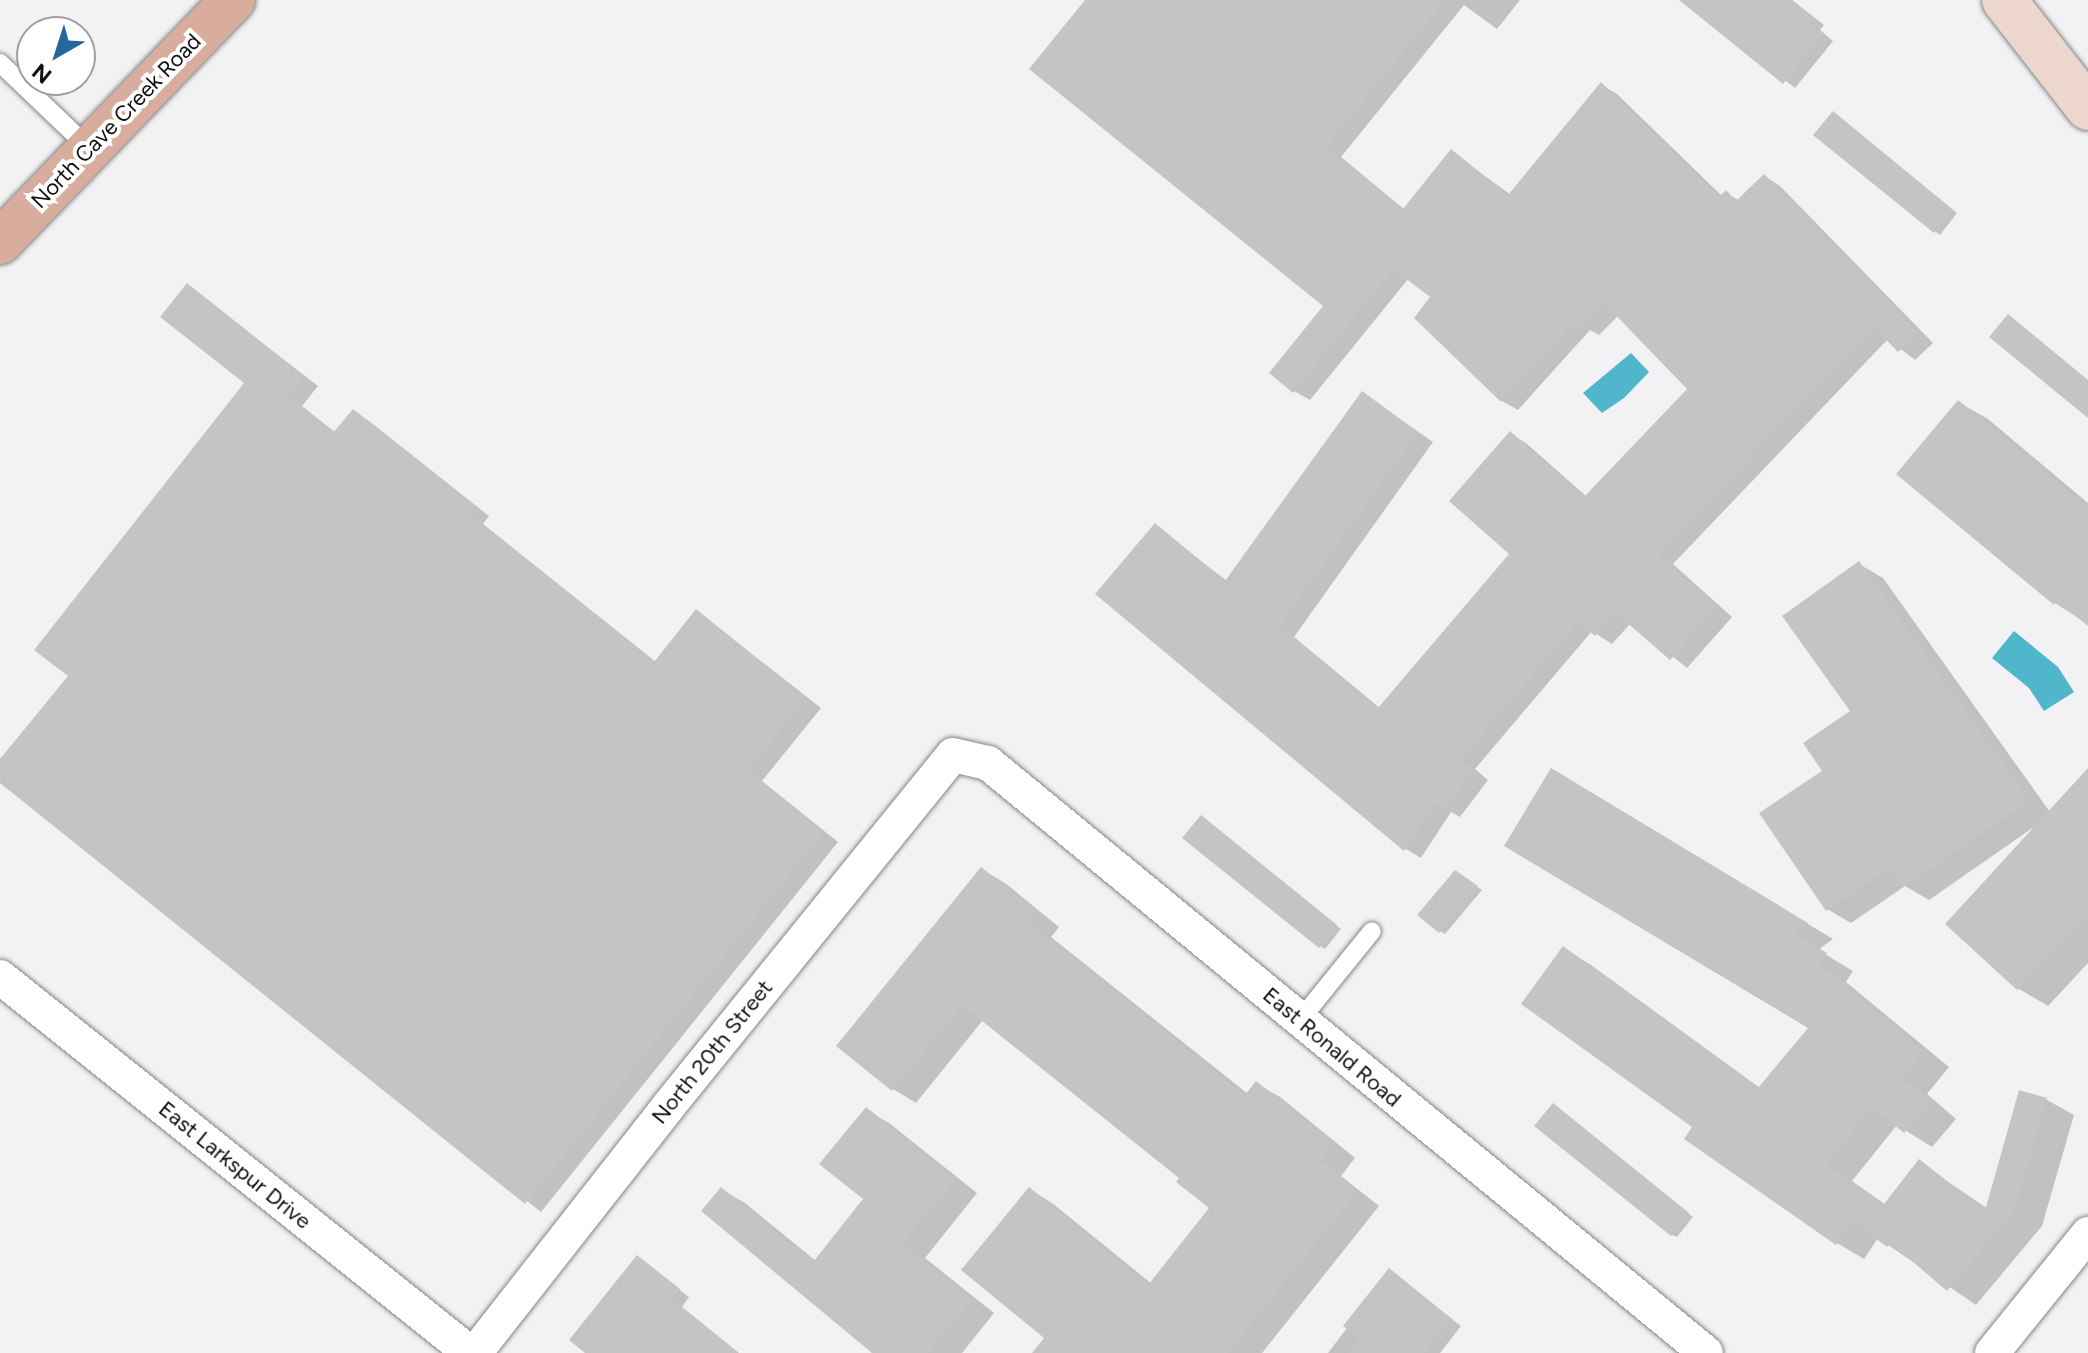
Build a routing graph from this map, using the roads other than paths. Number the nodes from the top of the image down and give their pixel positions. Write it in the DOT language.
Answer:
graph roads {
  1 [pos="233,0"];
  2 [pos="2004,0"];
  3 [pos="0,63"];
  4 [pos="2088,108"];
  5 [pos="89,148"];
  6 [pos="0,242"];
  7 [pos="953,755"];
  8 [pos="1372,931"];
  9 [pos="0,977"];
  10 [pos="1300,1020"];
  11 [pos="2088,1234"];
  12 [pos="473,1353"];
  13 [pos="1706,1353"];
  14 [pos="1992,1353"];
  1 -- 5 [label="main road, North Cave Creek Road"];
  2 -- 4 [label="main road"];
  3 -- 5 [label="lane"];
  5 -- 6 [label="main road, North Cave Creek Road"];
  7 -- 10 [label="street, East Ronald Road"];
  7 -- 12 [label="street, North 20th Street"];
  8 -- 10 [label="lane"];
  9 -- 12 [label="street, East Larkspur Drive"];
  10 -- 13 [label="street, East Ronald Road"];
  11 -- 14 [label="street"];
}
